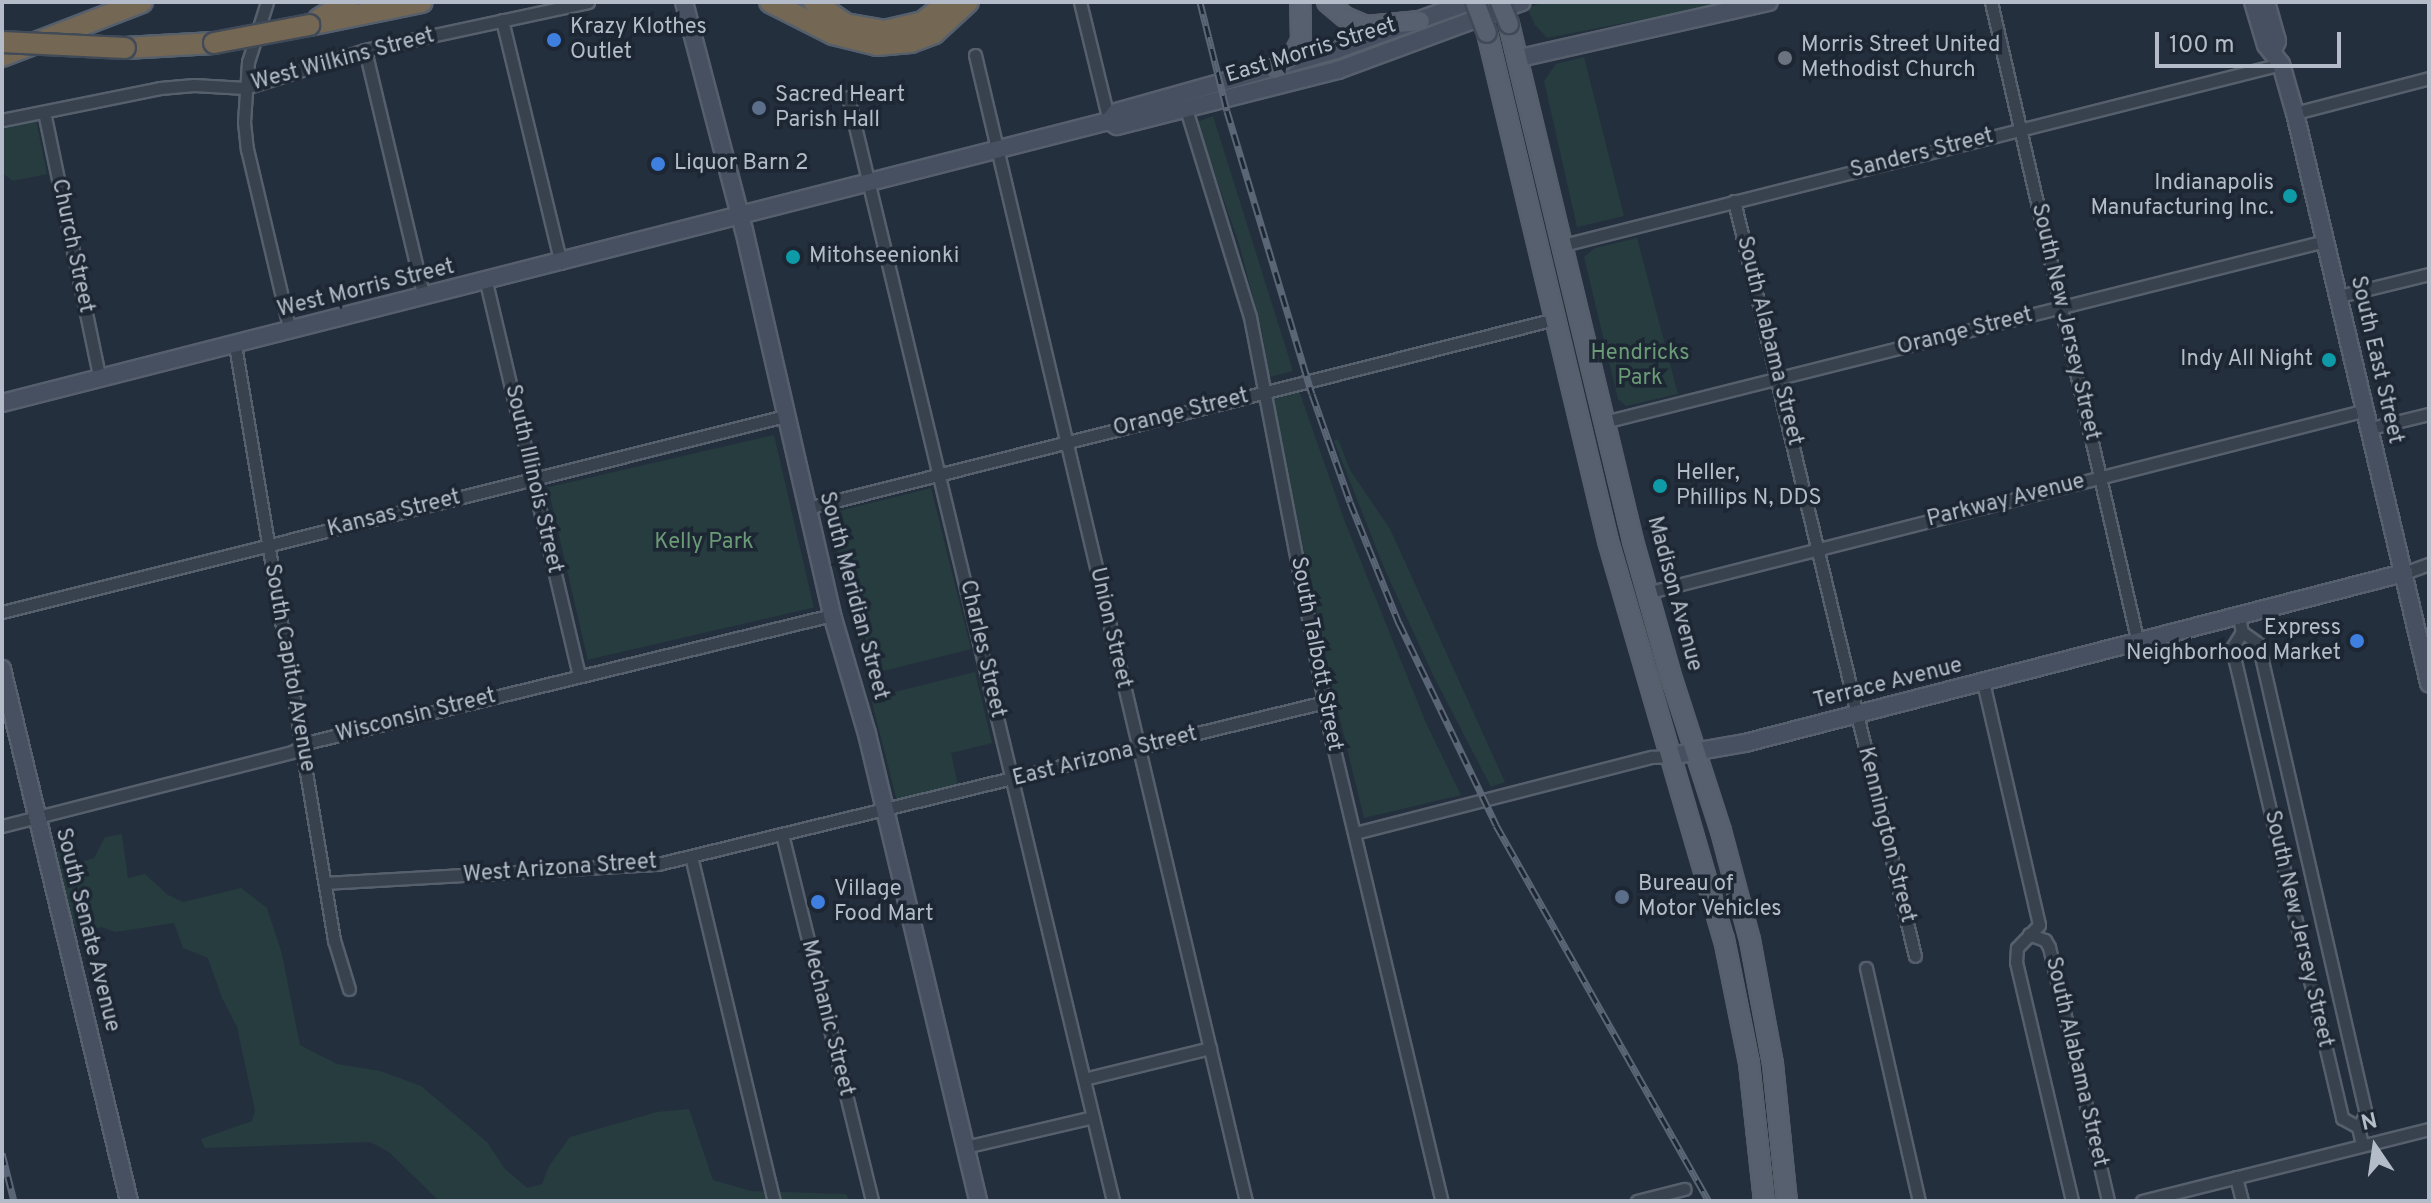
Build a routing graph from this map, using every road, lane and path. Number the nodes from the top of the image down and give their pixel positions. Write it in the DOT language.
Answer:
graph roads {
  1 [pos="142,2"];
  2 [pos="267,2"];
  3 [pos="347,2"];
  4 [pos="422,2"];
  5 [pos="588,2"];
  6 [pos="684,2"];
  7 [pos="770,2"];
  8 [pos="814,2"];
  9 [pos="949,2"];
  10 [pos="968,2"];
  11 [pos="1080,2"];
  12 [pos="1300,2"];
  13 [pos="1327,2"];
  14 [pos="1469,2"];
  15 [pos="1475,2"];
  16 [pos="1500,2"];
  17 [pos="1522,2"];
  18 [pos="1769,2"];
  19 [pos="1991,2"];
  20 [pos="2253,2"];
  21 [pos="2266,2"];
  22 [pos="502,20"];
  23 [pos="1420,21"];
  24 [pos="309,25"];
  25 [pos="2,42"];
  26 [pos="365,50"];
  27 [pos="975,55"];
  28 [pos="2,56"];
  29 [pos="2277,57"];
  30 [pos="1520,58"];
  31 [pos="1275,69"];
  32 [pos="2429,78"];
  33 [pos="245,88"];
  34 [pos="848,97"];
  35 [pos="1186,109"];
  36 [pos="44,112"];
  37 [pos="2295,113"];
  38 [pos="2,120"];
  39 [pos="1109,121"];
  40 [pos="2019,130"];
  41 [pos="996,150"];
  42 [pos="869,183"];
  43 [pos="1734,201"];
  44 [pos="740,216"];
  45 [pos="2325,241"];
  46 [pos="1563,245"];
  47 [pos="561,263"];
  48 [pos="2429,274"];
  49 [pos="486,282"];
  50 [pos="2339,296"];
  51 [pos="424,297"];
  52 [pos="2061,308"];
  53 [pos="1555,319"];
  54 [pos="290,331"];
  55 [pos="235,345"];
  56 [pos="100,379"];
  57 [pos="1779,379"];
  58 [pos="1264,392"];
  59 [pos="2,403"];
  60 [pos="2366,410"];
  61 [pos="2429,414"];
  62 [pos="785,416"];
  63 [pos="1604,422"];
  64 [pos="2371,428"];
  65 [pos="1066,442"];
  66 [pos="940,474"];
  67 [pos="2101,478"];
  68 [pos="533,479"];
  69 [pos="807,508"];
  70 [pos="268,545"];
  71 [pos="1819,549"];
  72 [pos="2429,564"];
  73 [pos="2404,573"];
  74 [pos="1646,593"];
  75 [pos="2,612"];
  76 [pos="832,615"];
  77 [pos="2240,624"];
  78 [pos="2138,643"];
  79 [pos="2,669"];
  80 [pos="579,676"];
  81 [pos="1983,682"];
  82 [pos="2429,683"];
  83 [pos="1325,702"];
  84 [pos="1856,714"];
  85 [pos="302,746"];
  86 [pos="1139,748"];
  87 [pos="1696,753"];
  88 [pos="1670,756"];
  89 [pos="1014,780"];
  90 [pos="886,810"];
  91 [pos="37,817"];
  92 [pos="2,826"];
  93 [pos="1355,833"];
  94 [pos="782,834"];
  95 [pos="691,856"];
  96 [pos="325,883"];
  97 [pos="2029,934"];
  98 [pos="1915,956"];
  99 [pos="1866,968"];
  100 [pos="349,989"];
  101 [pos="1210,1048"];
  102 [pos="1084,1079"];
  103 [pos="1093,1117"];
  104 [pos="2358,1127"];
  105 [pos="2429,1129"];
  106 [pos="2362,1145"];
  107 [pos="965,1147"];
  108 [pos="2236,1177"];
  109 [pos="1684,1189"];
  110 [pos="129,1201"];
  111 [pos="774,1201"];
  112 [pos="872,1201"];
  113 [pos="978,1201"];
  114 [pos="1113,1201"];
  115 [pos="1246,1201"];
  116 [pos="1442,1201"];
  117 [pos="1637,1201"];
  118 [pos="1764,1201"];
  119 [pos="1787,1201"];
  120 [pos="1919,1201"];
  121 [pos="2072,1201"];
  122 [pos="2108,1201"];
  123 [pos="2142,1201"];
  124 [pos="2242,1201"];
  1 -- 28 [label="highway"];
  2 -- 33 [label="street"];
  3 -- 24 [label="highway"];
  4 -- 24 [label="highway"];
  5 -- 22 [label="street, West Wilkins Street"];
  6 -- 44 [label="main road, South Meridian Street"];
  7 -- 10 [label="highway"];
  8 -- 9 [label="highway"];
  11 -- 39 [label="street"];
  12 -- 31 [label="main road"];
  13 -- 23 [label="main road"];
  14 -- 23 [label="main road, East Morris Street"];
  15 -- 53 [label="main road, bridge"];
  16 -- 30 [label="main road, Madison Avenue, bridge"];
  17 -- 35 [label="main road, East Morris Street"];
  18 -- 30 [label="main road"];
  19 -- 40 [label="street, South New Jersey Street"];
  20 -- 29 [label="main road, South East Street"];
  21 -- 29 [label="main road, South East Street"];
  22 -- 26 [label="street, West Wilkins Street"];
  22 -- 47 [label="street"];
  23 -- 31 [label="main road, East Morris Street"];
  24 -- 25 [label="highway, bridge"];
  26 -- 33 [label="street, West Wilkins Street"];
  26 -- 51 [label="street"];
  27 -- 41 [label="street, Union Street"];
  29 -- 37 [label="main road, South East Street"];
  29 -- 40 [label="street, Sanders Street"];
  30 -- 46 [label="main road, Madison Avenue"];
  31 -- 39 [label="main road, East Morris Street"];
  32 -- 37 [label="street"];
  33 -- 36 [label="street, West Wilkins Street"];
  33 -- 54 [label="street"];
  34 -- 42 [label="street, Charles Street"];
  35 -- 39 [label="main road, East Morris Street"];
  35 -- 58 [label="street, South Talbott Street"];
  36 -- 38 [label="street, West Wilkins Street"];
  36 -- 56 [label="street, Church Street"];
  37 -- 45 [label="main road, South East Street"];
  39 -- 41 [label="main road, East Morris Street"];
  40 -- 43 [label="street, Sanders Street"];
  40 -- 52 [label="street, South New Jersey Street"];
  41 -- 42 [label="main road, East Morris Street"];
  41 -- 65 [label="street, Union Street"];
  42 -- 44 [label="main road, East Morris Street"];
  42 -- 66 [label="street, Charles Street"];
  43 -- 46 [label="street, Sanders Street"];
  43 -- 57 [label="street, South Alabama Street"];
  44 -- 47 [label="main road, West Morris Street"];
  44 -- 62 [label="main road, South Meridian Street"];
  45 -- 50 [label="main road, South East Street"];
  45 -- 52 [label="street, Orange Street"];
  46 -- 63 [label="main road, Madison Avenue"];
  47 -- 49 [label="main road, West Morris Street"];
  48 -- 50 [label="street"];
  49 -- 51 [label="main road, West Morris Street"];
  49 -- 68 [label="street, South Illinois Street"];
  50 -- 60 [label="main road, South East Street"];
  51 -- 54 [label="main road, West Morris Street"];
  52 -- 57 [label="street, Orange Street"];
  52 -- 67 [label="street, South New Jersey Street"];
  53 -- 58 [label="street, Orange Street"];
  53 -- 88 [label="main road"];
  54 -- 55 [label="main road, West Morris Street"];
  55 -- 56 [label="main road, West Morris Street"];
  55 -- 70 [label="street, South Capitol Avenue"];
  56 -- 59 [label="main road, West Morris Street"];
  57 -- 63 [label="street, Orange Street"];
  57 -- 71 [label="street, South Alabama Street"];
  58 -- 65 [label="street, Orange Street"];
  58 -- 83 [label="street, South Talbott Street"];
  60 -- 64 [label="main road, South East Street"];
  60 -- 67 [label="street, Parkway Avenue"];
  61 -- 64 [label="street"];
  62 -- 68 [label="street, Kansas Street"];
  62 -- 69 [label="main road, South Meridian Street"];
  63 -- 74 [label="main road, Madison Avenue"];
  64 -- 73 [label="main road, South East Street"];
  65 -- 66 [label="street, Orange Street"];
  65 -- 86 [label="street, Union Street"];
  66 -- 69 [label="street, Orange Street"];
  66 -- 89 [label="street, Charles Street"];
  67 -- 71 [label="street, Parkway Avenue"];
  67 -- 78 [label="street, South New Jersey Street"];
  68 -- 70 [label="street, Kansas Street"];
  68 -- 80 [label="street, South Illinois Street"];
  69 -- 76 [label="main road, South Meridian Street"];
  70 -- 75 [label="street, Kansas Street"];
  70 -- 85 [label="street, South Capitol Avenue"];
  71 -- 74 [label="street, Parkway Avenue"];
  71 -- 84 [label="street, South Alabama Street"];
  72 -- 73 [label="street, Terrace Avenue"];
  73 -- 77 [label="main road, Terrace Avenue"];
  73 -- 82 [label="main road, South East Street"];
  74 -- 87 [label="main road, Madison Avenue"];
  76 -- 80 [label="street, Wisconsin Street"];
  76 -- 90 [label="main road, South Meridian Street"];
  77 -- 78 [label="main road, Terrace Avenue"];
  77 -- 104 [label="street, South New Jersey Street"];
  77 -- 104 [label="street, South New Jersey Street"];
  78 -- 81 [label="main road, Terrace Avenue"];
  79 -- 91 [label="main road, South Senate Avenue"];
  80 -- 85 [label="street, Wisconsin Street"];
  81 -- 84 [label="main road, Terrace Avenue"];
  81 -- 97 [label="street, South Alabama Street"];
  83 -- 86 [label="street, East Arizona Street"];
  83 -- 93 [label="street, South Talbott Street"];
  84 -- 87 [label="main road, Terrace Avenue"];
  84 -- 98 [label="street, Kennington Street"];
  85 -- 91 [label="street, Wisconsin Street"];
  85 -- 96 [label="street, South Capitol Avenue"];
  86 -- 89 [label="street, East Arizona Street"];
  86 -- 101 [label="street, Union Street"];
  87 -- 88 [label="main road, Terrace Avenue"];
  87 -- 119 [label="main road, Madison Avenue"];
  88 -- 93 [label="street, Terrace Avenue"];
  88 -- 118 [label="main road"];
  89 -- 90 [label="street, East Arizona Street"];
  89 -- 102 [label="street, Charles Street"];
  90 -- 94 [label="street, West Arizona Street"];
  90 -- 107 [label="main road, South Meridian Street"];
  91 -- 92 [label="street, Wisconsin Street"];
  91 -- 110 [label="main road, South Senate Avenue"];
  93 -- 116 [label="street, South Talbott Street"];
  94 -- 95 [label="street, West Arizona Street"];
  94 -- 112 [label="street, Mechanic Street"];
  95 -- 96 [label="street, West Arizona Street"];
  95 -- 111 [label="street"];
  96 -- 100 [label="street, South Capitol Avenue"];
  97 -- 121 [label="street, South Alabama Street"];
  97 -- 122 [label="street, South Alabama Street"];
  99 -- 120 [label="street"];
  101 -- 102 [label="street"];
  101 -- 115 [label="street, Union Street"];
  102 -- 103 [label="street, Charles Street"];
  103 -- 107 [label="street"];
  103 -- 114 [label="street, Charles Street"];
  104 -- 106 [label="street, South New Jersey Street"];
  105 -- 106 [label="street"];
  106 -- 108 [label="street"];
  107 -- 113 [label="main road, South Meridian Street"];
  108 -- 123 [label="street"];
  108 -- 124 [label="street"];
  109 -- 117 [label="street"];
}
